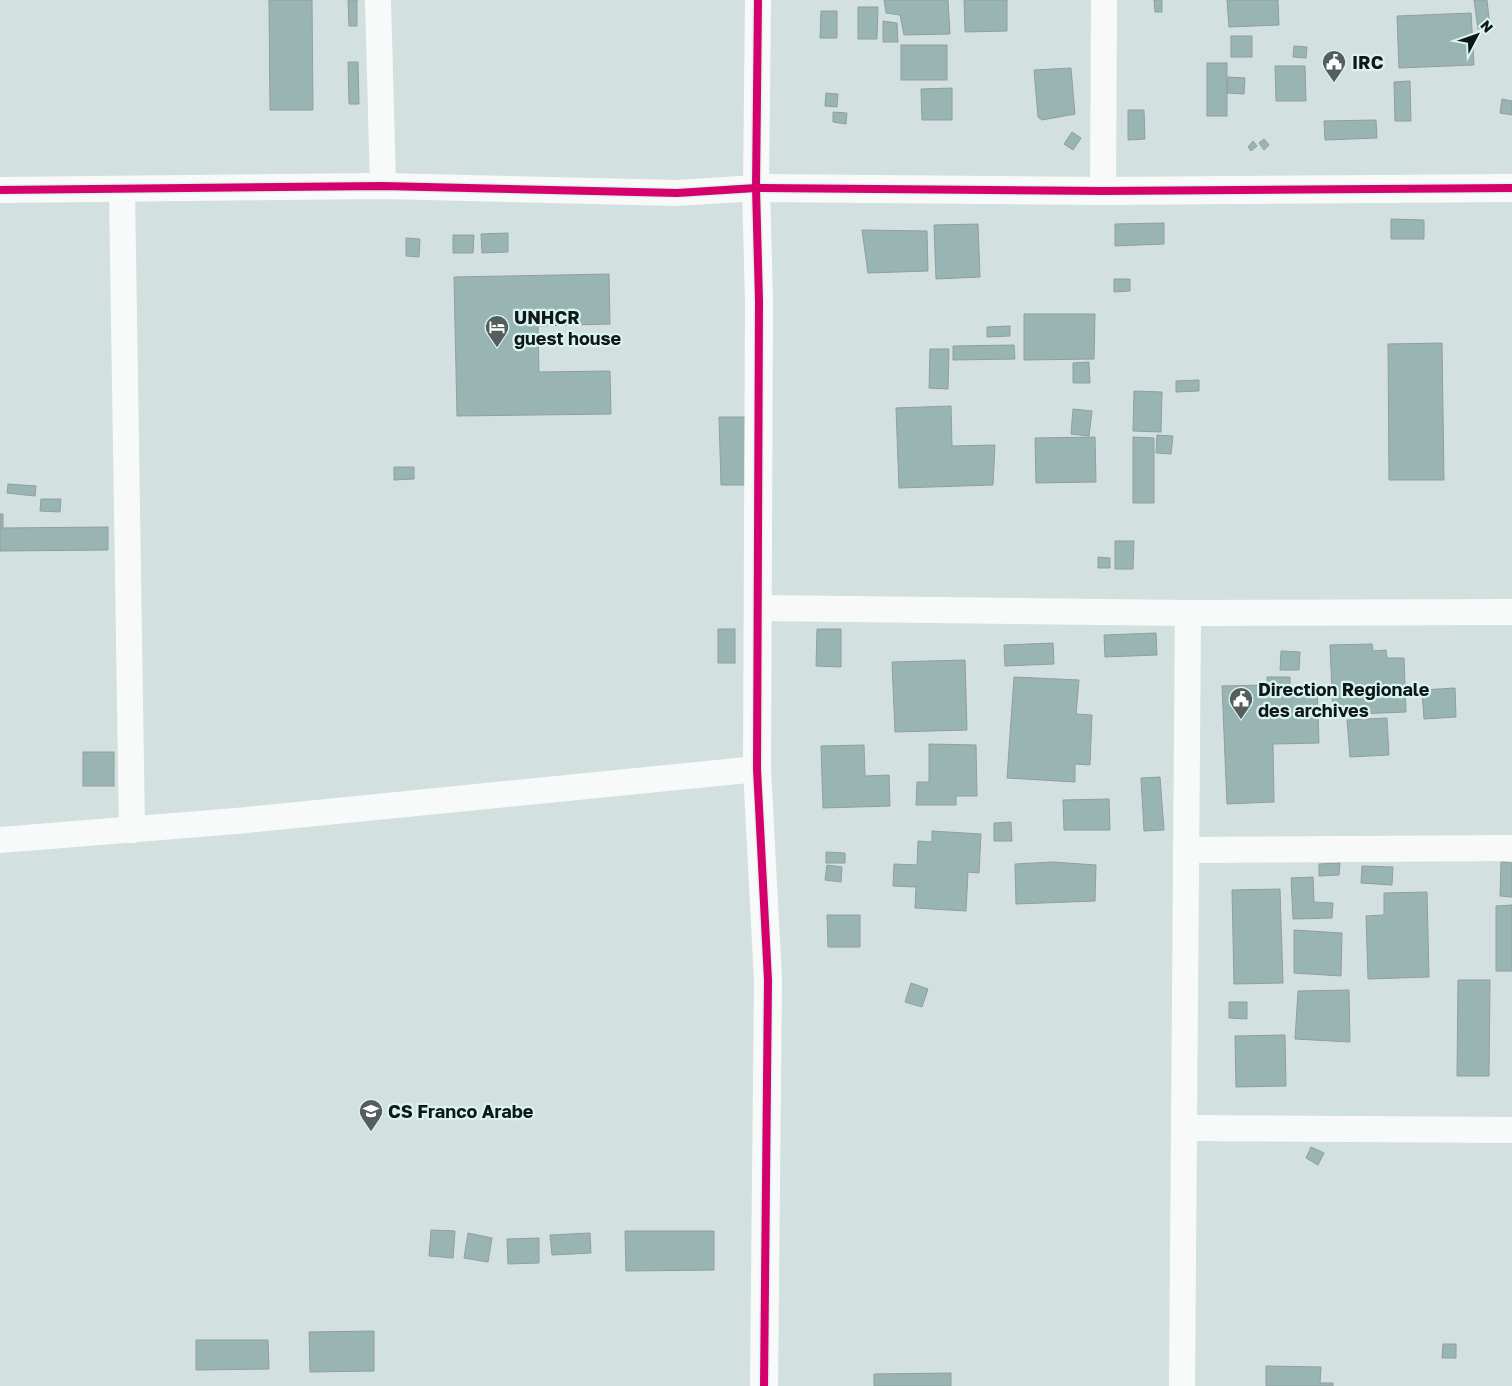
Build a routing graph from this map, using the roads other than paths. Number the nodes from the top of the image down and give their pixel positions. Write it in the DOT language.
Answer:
graph roads {
  1 [pos="378,0"];
  2 [pos="758,0"];
  3 [pos="1104,0"];
  4 [pos="383,186"];
  5 [pos="756,188"];
  6 [pos="1512,188"];
  7 [pos="122,189"];
  8 [pos="0,190"];
  9 [pos="1103,191"];
  10 [pos="757,608"];
  11 [pos="1512,612"];
  12 [pos="1188,613"];
  13 [pos="757,769"];
  14 [pos="132,830"];
  15 [pos="0,840"];
  16 [pos="1512,848"];
  17 [pos="1186,850"];
  18 [pos="1184,1128"];
  19 [pos="1512,1130"];
  20 [pos="764,1386"];
  21 [pos="1182,1386"];
  1 -- 4 [label="street"];
  2 -- 5 [label="street"];
  3 -- 9 [label="street"];
  4 -- 5 [label="street"];
  4 -- 7 [label="street"];
  5 -- 9 [label="street"];
  5 -- 10 [label="street"];
  6 -- 9 [label="street"];
  7 -- 8 [label="street"];
  7 -- 14 [label="street"];
  10 -- 12 [label="street"];
  10 -- 13 [label="street"];
  11 -- 12 [label="street"];
  12 -- 17 [label="street"];
  13 -- 14 [label="street"];
  13 -- 20 [label="street"];
  14 -- 15 [label="street"];
  16 -- 17 [label="street"];
  17 -- 18 [label="street"];
  18 -- 19 [label="street"];
  18 -- 21 [label="street"];
}
